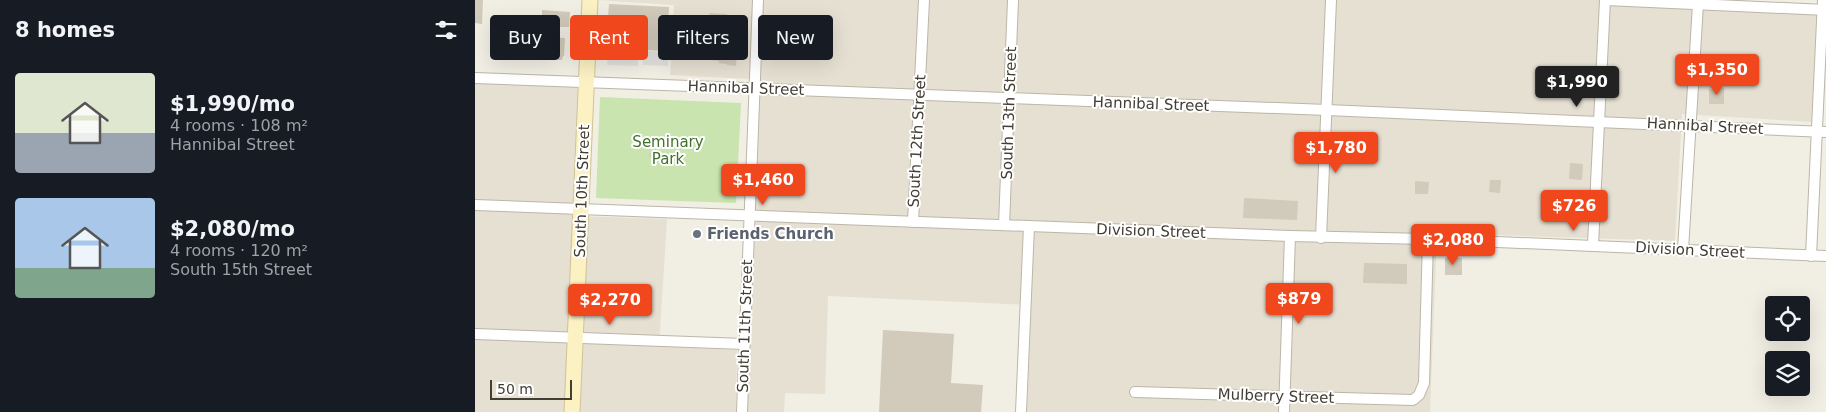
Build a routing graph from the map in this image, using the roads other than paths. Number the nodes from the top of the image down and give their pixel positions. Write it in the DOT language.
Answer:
graph roads {
  1 [pos="590,0"];
  2 [pos="758,0"];
  3 [pos="924,0"];
  4 [pos="1013,0"];
  5 [pos="1331,0"];
  6 [pos="1606,0"];
  7 [pos="1698,4"];
  8 [pos="1824,7"];
  9 [pos="475,78"];
  10 [pos="586,82"];
  11 [pos="755,89"];
  12 [pos="919,95"];
  13 [pos="1010,98"];
  14 [pos="1327,110"];
  15 [pos="1599,121"];
  16 [pos="1690,126"];
  17 [pos="1822,131"];
  18 [pos="475,205"];
  19 [pos="581,209"];
  20 [pos="750,216"];
  21 [pos="913,222"];
  22 [pos="1004,225"];
  23 [pos="1029,226"];
  24 [pos="1290,236"];
  25 [pos="1321,238"];
  26 [pos="1428,239"];
  27 [pos="1593,245"];
  28 [pos="1683,250"];
  29 [pos="1811,256"];
  30 [pos="1826,256"];
  31 [pos="475,334"];
  32 [pos="575,338"];
  33 [pos="744,344"];
  34 [pos="1135,392"];
  35 [pos="1284,397"];
  36 [pos="572,412"];
  37 [pos="742,412"];
  38 [pos="1021,412"];
  39 [pos="1283,412"];
  1 -- 10 [label="main road, South 10th Street"];
  2 -- 11 [label="street, South 11th Street"];
  3 -- 12 [label="street, South 12th Street"];
  4 -- 13 [label="street, South 13th Street"];
  5 -- 14 [label="street"];
  6 -- 7 [label="street"];
  6 -- 15 [label="street"];
  7 -- 8 [label="street"];
  7 -- 16 [label="street"];
  8 -- 17 [label="street"];
  9 -- 10 [label="street, Hannibal Street"];
  10 -- 11 [label="street, Hannibal Street"];
  10 -- 19 [label="main road, South 10th Street"];
  11 -- 12 [label="street, Hannibal Street"];
  11 -- 20 [label="street, South 11th Street"];
  12 -- 13 [label="street, Hannibal Street"];
  12 -- 21 [label="street, South 12th Street"];
  13 -- 14 [label="street, Hannibal Street"];
  13 -- 22 [label="street, South 13th Street"];
  14 -- 15 [label="street, Hannibal Street"];
  14 -- 25 [label="street"];
  15 -- 16 [label="street, Hannibal Street"];
  15 -- 27 [label="street"];
  16 -- 17 [label="street, Hannibal Street"];
  16 -- 28 [label="street"];
  17 -- 29 [label="street"];
  18 -- 19 [label="street, Division Street"];
  19 -- 20 [label="street, Division Street"];
  19 -- 32 [label="main road, South 10th Street"];
  20 -- 21 [label="street, Division Street"];
  20 -- 33 [label="street, South 11th Street"];
  21 -- 22 [label="street, Division Street"];
  22 -- 23 [label="street, Division Street"];
  23 -- 24 [label="street, Division Street"];
  23 -- 38 [label="street"];
  24 -- 25 [label="street, Division Street"];
  24 -- 35 [label="street"];
  25 -- 26 [label="street, Division Street"];
  26 -- 27 [label="street, Division Street"];
  26 -- 35 [label="street, Mulberry Street"];
  27 -- 28 [label="street, Division Street"];
  28 -- 29 [label="street, Division Street"];
  29 -- 30 [label="street, Division Street"];
  31 -- 32 [label="street"];
  32 -- 33 [label="street"];
  32 -- 36 [label="main road, South 10th Street"];
  33 -- 37 [label="street, South 11th Street"];
  34 -- 35 [label="street, Mulberry Street"];
  35 -- 39 [label="street"];
}
